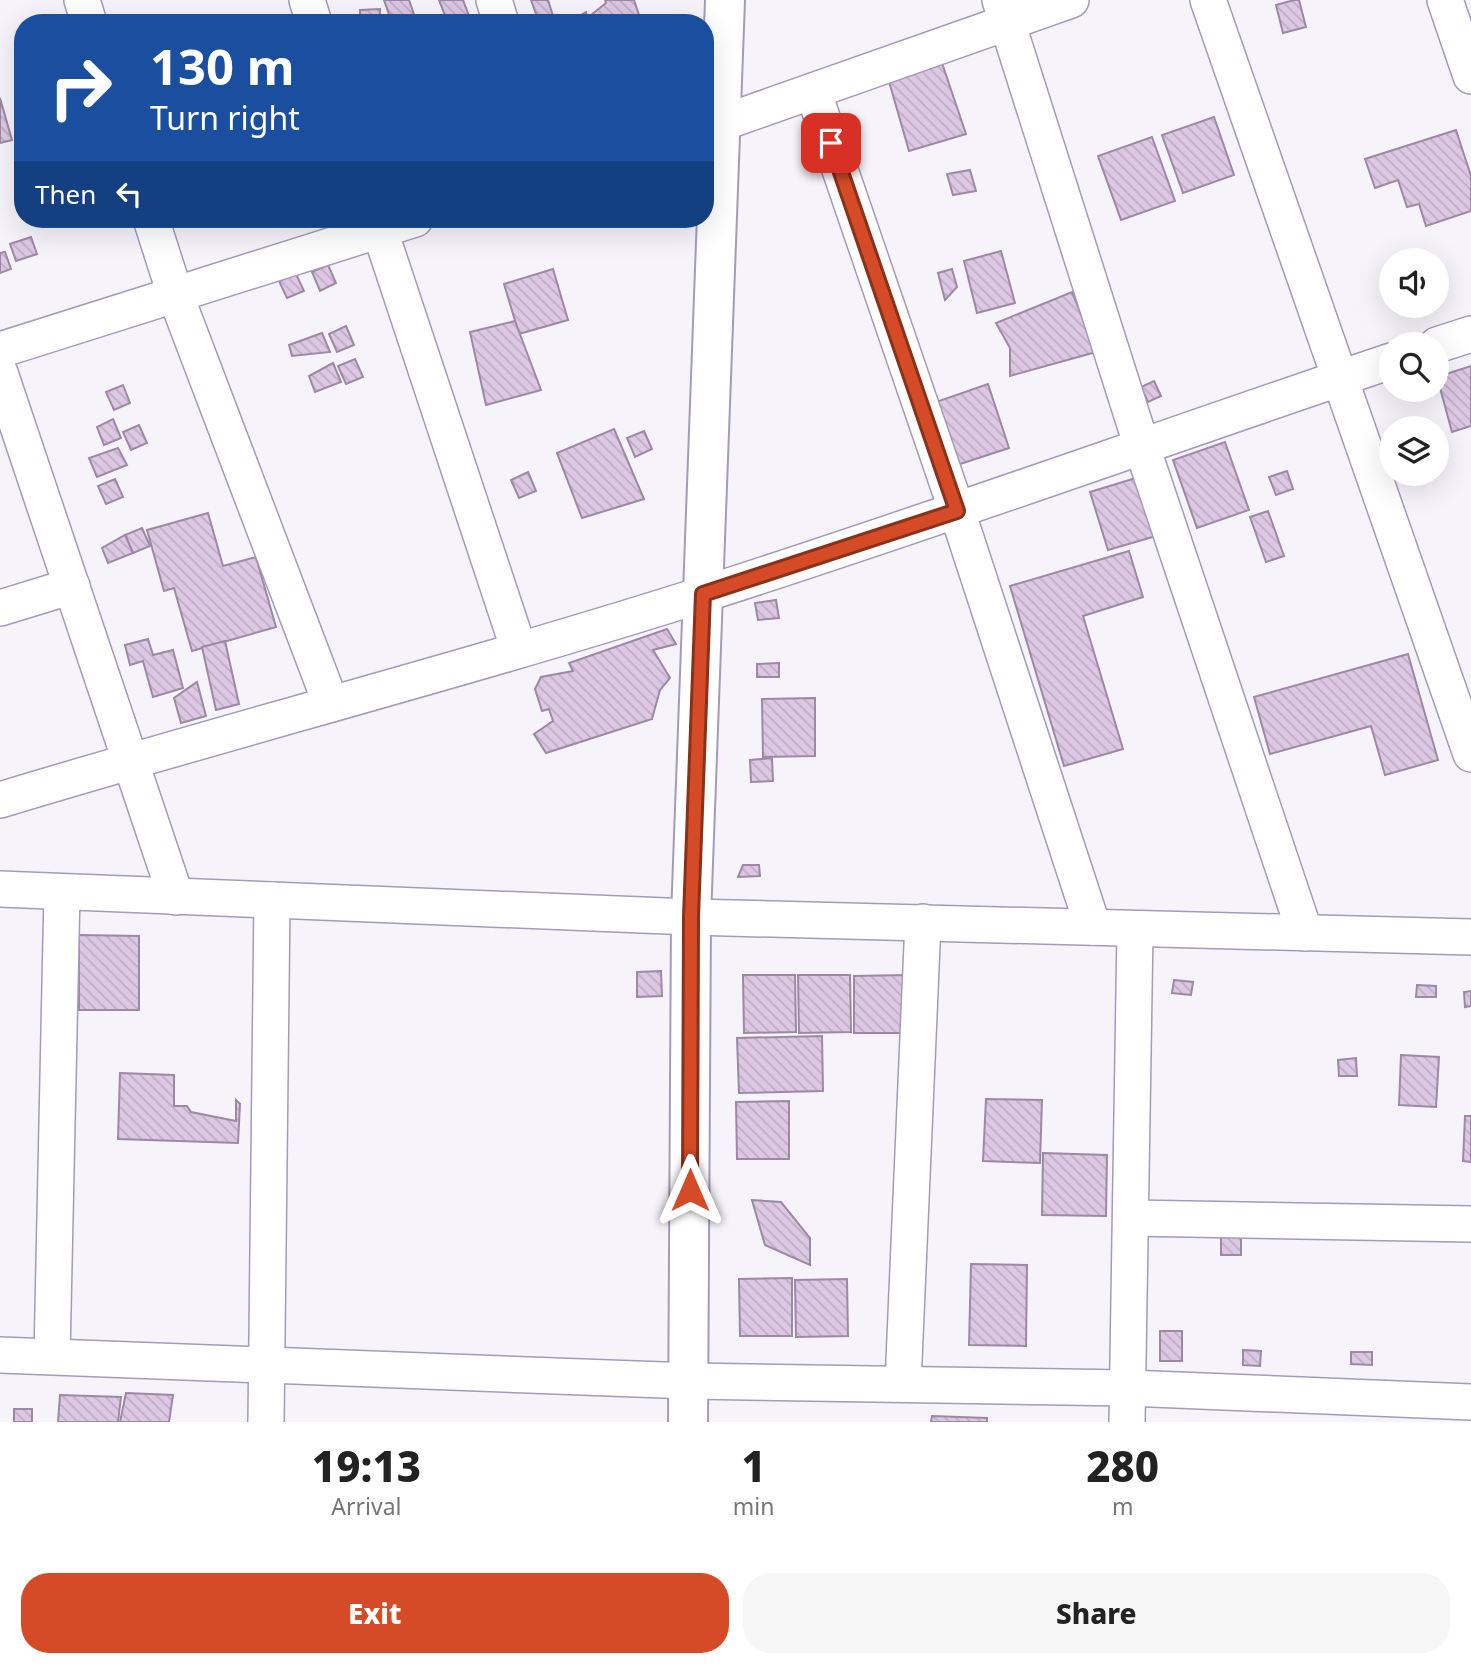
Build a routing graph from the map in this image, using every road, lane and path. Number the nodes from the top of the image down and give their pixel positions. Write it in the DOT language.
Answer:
graph roads {
  1 [pos="725,0"];
  2 [pos="1071,0"];
  3 [pos="1208,0"];
  4 [pos="1445,0"];
  5 [pos="1003,11"];
  6 [pos="1471,75"];
  7 [pos="813,91"];
  8 [pos="714,116"];
  9 [pos="714,127"];
  10 [pos="154,228"];
  11 [pos="366,228"];
  12 [pos="379,228"];
  13 [pos="711,228"];
  14 [pos="175,294"];
  15 [pos="1471,334"];
  16 [pos="1449,341"];
  17 [pos="0,350"];
  18 [pos="1379,365"];
  19 [pos="0,373"];
  20 [pos="1340,378"];
  21 [pos="1142,447"];
  22 [pos="957,511"];
  23 [pos="72,586"];
  24 [pos="703,594"];
  25 [pos="0,608"];
  26 [pos="519,650"];
  27 [pos="331,704"];
  28 [pos="1471,754"];
  29 [pos="132,760"];
  30 [pos="0,800"];
  31 [pos="0,889"];
  32 [pos="62,892"];
  33 [pos="176,897"];
  34 [pos="272,900"];
  35 [pos="691,917"];
  36 [pos="923,922"];
  37 [pos="1093,927"];
  38 [pos="1135,929"];
  39 [pos="1305,933"];
  40 [pos="1471,937"];
  41 [pos="1131,1219"];
  42 [pos="1471,1224"];
  43 [pos="0,1355"];
  44 [pos="52,1356"];
  45 [pos="268,1366"];
  46 [pos="690,1381"];
  47 [pos="902,1384"];
  48 [pos="1128,1388"];
  49 [pos="1471,1402"];
  50 [pos="266,1422"];
  51 [pos="688,1422"];
  52 [pos="1127,1422"];
  1 -- 8 [label="street"];
  2 -- 5 [label="street"];
  3 -- 20 [label="street"];
  4 -- 6 [label="street"];
  5 -- 7 [label="street"];
  5 -- 21 [label="street"];
  7 -- 9 [label="street"];
  7 -- 22 [label="street"];
  10 -- 14 [label="street"];
  11 -- 14 [label="street"];
  12 -- 26 [label="street"];
  13 -- 24 [label="street"];
  14 -- 17 [label="street"];
  14 -- 27 [label="street"];
  15 -- 16 [label="street"];
  18 -- 20 [label="street"];
  19 -- 23 [label="street"];
  20 -- 21 [label="street"];
  20 -- 28 [label="street"];
  21 -- 22 [label="street"];
  21 -- 39 [label="street"];
  22 -- 24 [label="street"];
  22 -- 37 [label="street"];
  23 -- 25 [label="street"];
  23 -- 29 [label="street"];
  24 -- 26 [label="street"];
  24 -- 35 [label="street"];
  26 -- 27 [label="street"];
  27 -- 29 [label="street"];
  29 -- 30 [label="street"];
  29 -- 33 [label="street"];
  31 -- 32 [label="street"];
  32 -- 33 [label="street"];
  32 -- 44 [label="street"];
  33 -- 34 [label="street"];
  34 -- 35 [label="street"];
  34 -- 45 [label="street"];
  35 -- 36 [label="street"];
  35 -- 46 [label="street"];
  36 -- 37 [label="street"];
  36 -- 47 [label="street"];
  37 -- 38 [label="street"];
  38 -- 39 [label="street"];
  38 -- 41 [label="street"];
  39 -- 40 [label="street"];
  41 -- 42 [label="street"];
  41 -- 48 [label="street"];
  43 -- 44 [label="street"];
  44 -- 45 [label="street"];
  45 -- 46 [label="street"];
  45 -- 50 [label="street"];
  46 -- 47 [label="street"];
  46 -- 51 [label="street"];
  47 -- 48 [label="street"];
  48 -- 49 [label="street"];
  48 -- 52 [label="street"];
}
